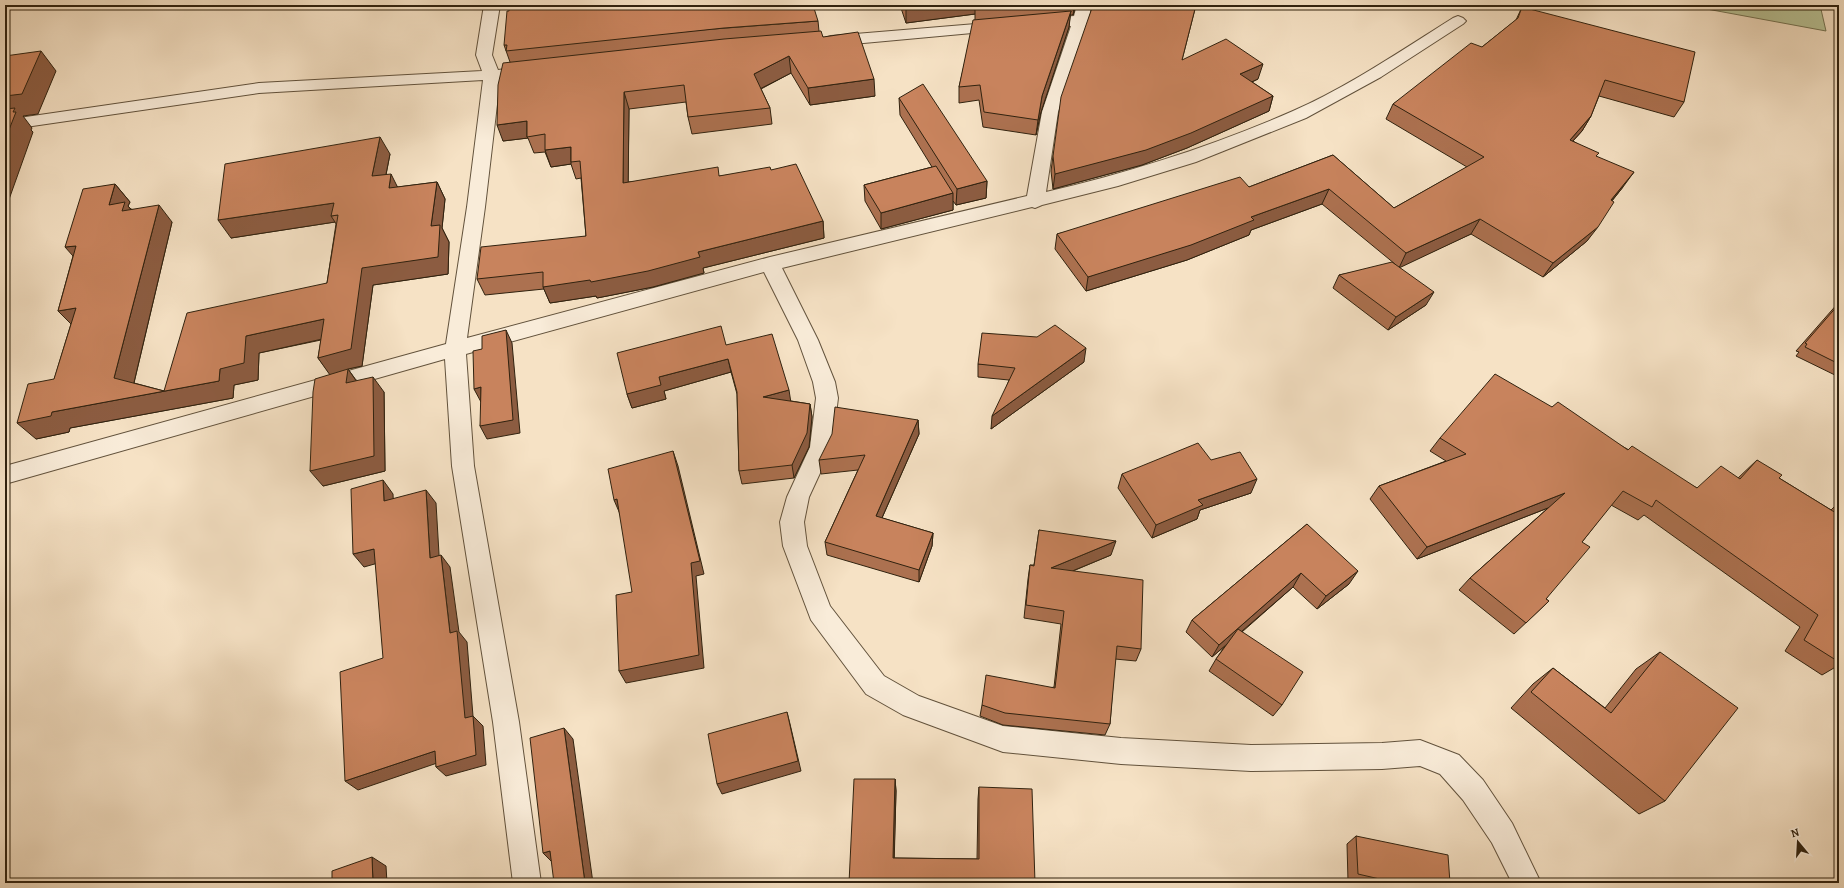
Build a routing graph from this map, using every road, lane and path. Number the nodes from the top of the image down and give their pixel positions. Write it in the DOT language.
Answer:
graph roads {
  1 [pos="492,5"];
  2 [pos="1082,13"];
  3 [pos="1458,21"];
  4 [pos="814,42"];
  5 [pos="547,69"];
  6 [pos="492,75"];
  7 [pos="5,125"];
  8 [pos="1035,202"];
  9 [pos="770,264"];
  10 [pos="455,349"];
  11 [pos="5,475"];
  12 [pos="527,883"];
  13 [pos="1527,883"];
  1 -- 6 [label="street"];
  2 -- 4 [label="street"];
  2 -- 8 [label="street"];
  3 -- 8 [label="street"];
  5 -- 6 [label="street"];
  6 -- 7 [label="street"];
  6 -- 10 [label="street"];
  8 -- 9 [label="street"];
  9 -- 10 [label="street"];
  9 -- 13 [label="street"];
  10 -- 11 [label="street"];
  10 -- 12 [label="street"];
}
